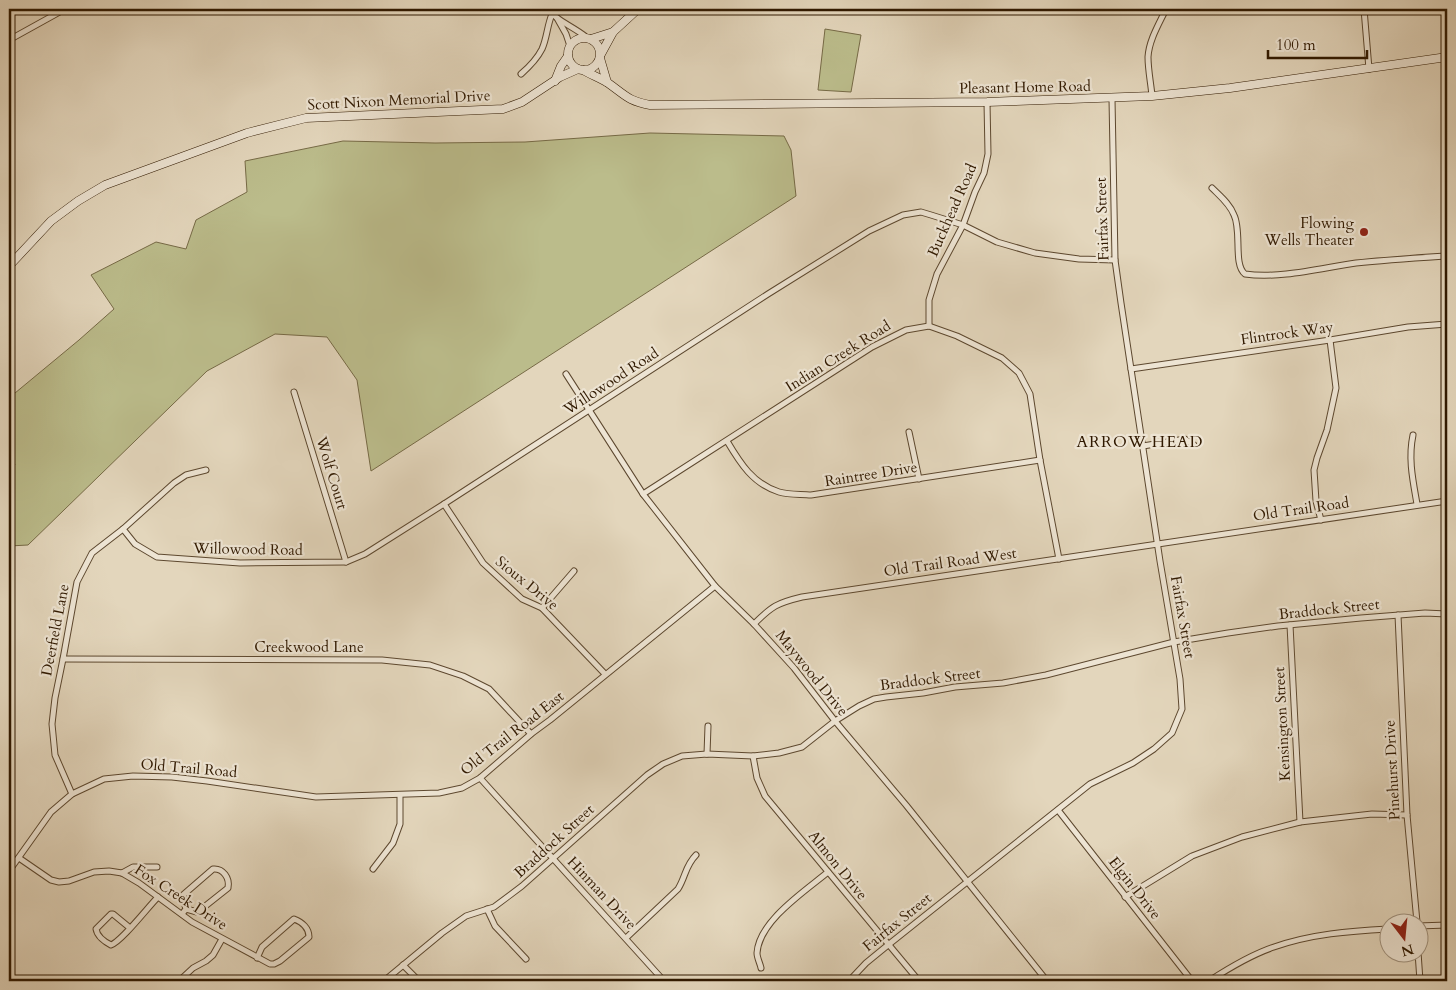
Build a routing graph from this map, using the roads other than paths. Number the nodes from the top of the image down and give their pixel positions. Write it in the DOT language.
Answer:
graph roads {
  1 [pos="65,9"];
  2 [pos="547,9"];
  3 [pos="638,9"];
  4 [pos="1166,9"];
  5 [pos="1364,9"];
  6 [pos="554,16"];
  7 [pos="613,32"];
  8 [pos="588,38"];
  9 [pos="9,40"];
  10 [pos="570,46"];
  11 [pos="568,56"];
  12 [pos="600,56"];
  13 [pos="1447,57"];
  14 [pos="1369,69"];
  15 [pos="581,70"];
  16 [pos="521,74"];
  17 [pos="555,81"];
  18 [pos="607,82"];
  19 [pos="1152,96"];
  20 [pos="1112,99"];
  21 [pos="987,102"];
  22 [pos="1212,188"];
  23 [pos="963,225"];
  24 [pos="1447,256"];
  25 [pos="1116,260"];
  26 [pos="9,266"];
  27 [pos="1447,324"];
  28 [pos="928,326"];
  29 [pos="1330,340"];
  30 [pos="1131,369"];
  31 [pos="566,374"];
  32 [pos="294,392"];
  33 [pos="588,411"];
  34 [pos="909,432"];
  35 [pos="1413,435"];
  36 [pos="727,441"];
  37 [pos="1194,445"];
  38 [pos="1143,446"];
  39 [pos="1040,460"];
  40 [pos="206,470"];
  41 [pos="919,479"];
  42 [pos="643,494"];
  43 [pos="1447,501"];
  44 [pos="444,504"];
  45 [pos="1417,504"];
  46 [pos="1321,520"];
  47 [pos="123,529"];
  48 [pos="1158,545"];
  49 [pos="1059,559"];
  50 [pos="346,562"];
  51 [pos="574,571"];
  52 [pos="714,586"];
  53 [pos="542,608"];
  54 [pos="1447,614"];
  55 [pos="1398,615"];
  56 [pos="754,624"];
  57 [pos="1290,625"];
  58 [pos="1174,642"];
  59 [pos="64,659"];
  60 [pos="605,674"];
  61 [pos="835,721"];
  62 [pos="708,726"];
  63 [pos="531,734"];
  64 [pos="707,754"];
  65 [pos="753,756"];
  66 [pos="480,778"];
  67 [pos="258,788"];
  68 [pos="72,794"];
  69 [pos="400,795"];
  70 [pos="1058,810"];
  71 [pos="1407,815"];
  72 [pos="1300,822"];
  73 [pos="696,856"];
  74 [pos="19,858"];
  75 [pos="552,858"];
  76 [pos="157,867"];
  77 [pos="373,869"];
  78 [pos="9,871"];
  79 [pos="828,872"];
  80 [pos="122,873"];
  81 [pos="968,882"];
  82 [pos="158,897"];
  83 [pos="1126,897"];
  84 [pos="186,908"];
  85 [pos="487,909"];
  86 [pos="1416,912"];
  87 [pos="182,914"];
  88 [pos="1447,925"];
  89 [pos="1428,926"];
  90 [pos="130,928"];
  91 [pos="1378,929"];
  92 [pos="626,938"];
  93 [pos="222,939"];
  94 [pos="888,945"];
  95 [pos="257,958"];
  96 [pos="526,960"];
  97 [pos="1419,962"];
  98 [pos="403,965"];
  99 [pos="761,968"];
  100 [pos="179,981"];
  101 [pos="384,981"];
  102 [pos="418,981"];
  103 [pos="664,981"];
  104 [pos="849,981"];
  105 [pos="919,981"];
  106 [pos="1047,981"];
  107 [pos="1192,981"];
  108 [pos="1209,981"];
  109 [pos="1420,981"];
  1 -- 9 [label="street"];
  2 -- 6 [label="street"];
  3 -- 7 [label="street"];
  4 -- 19 [label="street"];
  5 -- 14 [label="street"];
  6 -- 8 [label="street"];
  6 -- 10 [label="street"];
  6 -- 16 [label="street"];
  7 -- 8 [label="street"];
  7 -- 12 [label="street"];
  8 -- 10 [label="street"];
  8 -- 12 [label="street"];
  10 -- 11 [label="street"];
  11 -- 15 [label="street"];
  11 -- 17 [label="street"];
  12 -- 15 [label="street"];
  12 -- 18 [label="street"];
  13 -- 14 [label="street, Pleasant Home Road"];
  14 -- 19 [label="street, Pleasant Home Road"];
  15 -- 17 [label="street, Scott Nixon Memorial Drive"];
  15 -- 18 [label="street, Pleasant Home Road"];
  17 -- 26 [label="street, Scott Nixon Memorial Drive"];
  18 -- 21 [label="street, Pleasant Home Road"];
  19 -- 20 [label="street, Pleasant Home Road"];
  20 -- 21 [label="street, Pleasant Home Road"];
  20 -- 25 [label="street, Fairfax Street"];
  21 -- 23 [label="street, Buckhead Road"];
  22 -- 24 [label="street"];
  23 -- 25 [label="street, Willowood Road"];
  23 -- 28 [label="street, Buckhead Road"];
  23 -- 33 [label="street, Willowood Road"];
  25 -- 30 [label="street, Fairfax Street"];
  27 -- 29 [label="street, Flintrock Way"];
  28 -- 36 [label="street, Indian Creek Road"];
  28 -- 39 [label="street"];
  29 -- 30 [label="street, Flintrock Way"];
  29 -- 46 [label="street"];
  30 -- 38 [label="street, Fairfax Street"];
  31 -- 33 [label="street, Maywood Drive"];
  32 -- 50 [label="street, Wolf Court"];
  33 -- 42 [label="street, Maywood Drive"];
  33 -- 44 [label="street, Willowood Road"];
  34 -- 41 [label="street"];
  35 -- 45 [label="street"];
  36 -- 41 [label="street, Raintree Drive"];
  36 -- 42 [label="street, Indian Creek Road"];
  37 -- 38 [label="street"];
  38 -- 48 [label="street, Fairfax Street"];
  39 -- 41 [label="street, Raintree Drive"];
  39 -- 49 [label="street"];
  40 -- 47 [label="street, Deerfield Lane"];
  42 -- 52 [label="street, Maywood Drive"];
  43 -- 45 [label="street, Old Trail Road"];
  44 -- 50 [label="street, Willowood Road"];
  44 -- 53 [label="street, Sioux Drive"];
  45 -- 46 [label="street, Old Trail Road"];
  46 -- 48 [label="street, Old Trail Road"];
  47 -- 50 [label="street, Willowood Road"];
  47 -- 59 [label="street, Deerfield Lane"];
  48 -- 49 [label="street, Old Trail Road West"];
  48 -- 58 [label="street, Fairfax Street"];
  49 -- 56 [label="street, Old Trail Road West"];
  51 -- 53 [label="street"];
  52 -- 56 [label="street, Maywood Drive"];
  52 -- 60 [label="street, Old Trail Road East"];
  53 -- 60 [label="street, Sioux Drive"];
  54 -- 55 [label="street, Braddock Street"];
  55 -- 57 [label="street, Braddock Street"];
  55 -- 71 [label="street, Pinehurst Drive"];
  56 -- 61 [label="street, Maywood Drive"];
  57 -- 58 [label="street, Braddock Street"];
  57 -- 72 [label="street, Kensington Street"];
  58 -- 61 [label="street, Braddock Street"];
  58 -- 70 [label="street, Fairfax Street"];
  59 -- 63 [label="street, Creekwood Lane"];
  59 -- 68 [label="street, Deerfield Lane"];
  60 -- 63 [label="street, Old Trail Road East"];
  61 -- 65 [label="street, Braddock Street"];
  61 -- 81 [label="street, Maywood Drive"];
  62 -- 64 [label="street"];
  63 -- 66 [label="street, Old Trail Road East"];
  64 -- 65 [label="street, Braddock Street"];
  64 -- 75 [label="street, Braddock Street"];
  65 -- 79 [label="street, Almon Drive"];
  66 -- 69 [label="street, Old Trail Road East"];
  66 -- 75 [label="street, Hinman Drive"];
  67 -- 68 [label="street, Old Trail Road"];
  67 -- 69 [label="street, Old Trail Road East"];
  68 -- 74 [label="street, Old Trail Road"];
  69 -- 77 [label="street"];
  70 -- 81 [label="street, Fairfax Street"];
  70 -- 83 [label="street, Elgin Drive"];
  71 -- 72 [label="street"];
  71 -- 86 [label="street, Pinehurst Drive"];
  72 -- 83 [label="street"];
  73 -- 92 [label="street"];
  74 -- 78 [label="street, Old Trail Road"];
  74 -- 80 [label="street, Fox Creek Drive"];
  75 -- 85 [label="street, Braddock Street"];
  75 -- 92 [label="street, Hinman Drive"];
  76 -- 80 [label="street"];
  79 -- 94 [label="street, Almon Drive"];
  79 -- 99 [label="street"];
  80 -- 82 [label="street, Fox Creek Drive"];
  81 -- 94 [label="street, Fairfax Street"];
  81 -- 106 [label="street, Maywood Drive"];
  82 -- 87 [label="street, Fox Creek Drive"];
  82 -- 90 [label="street"];
  83 -- 107 [label="street, Elgin Drive"];
  84 -- 84 [label="street"];
  84 -- 87 [label="street"];
  85 -- 96 [label="street"];
  85 -- 98 [label="street, Braddock Street"];
  87 -- 93 [label="street, Fox Creek Drive"];
  88 -- 89 [label="street"];
  90 -- 90 [label="street"];
  91 -- 108 [label="street"];
  92 -- 103 [label="street, Hinman Drive"];
  93 -- 95 [label="street, Fox Creek Drive"];
  93 -- 100 [label="street"];
  94 -- 104 [label="street, Fairfax Street"];
  94 -- 105 [label="street, Almon Drive"];
  95 -- 95 [label="street, Fox Creek Drive"];
  97 -- 109 [label="street"];
  98 -- 101 [label="street, Braddock Street"];
  98 -- 102 [label="street"];
}
